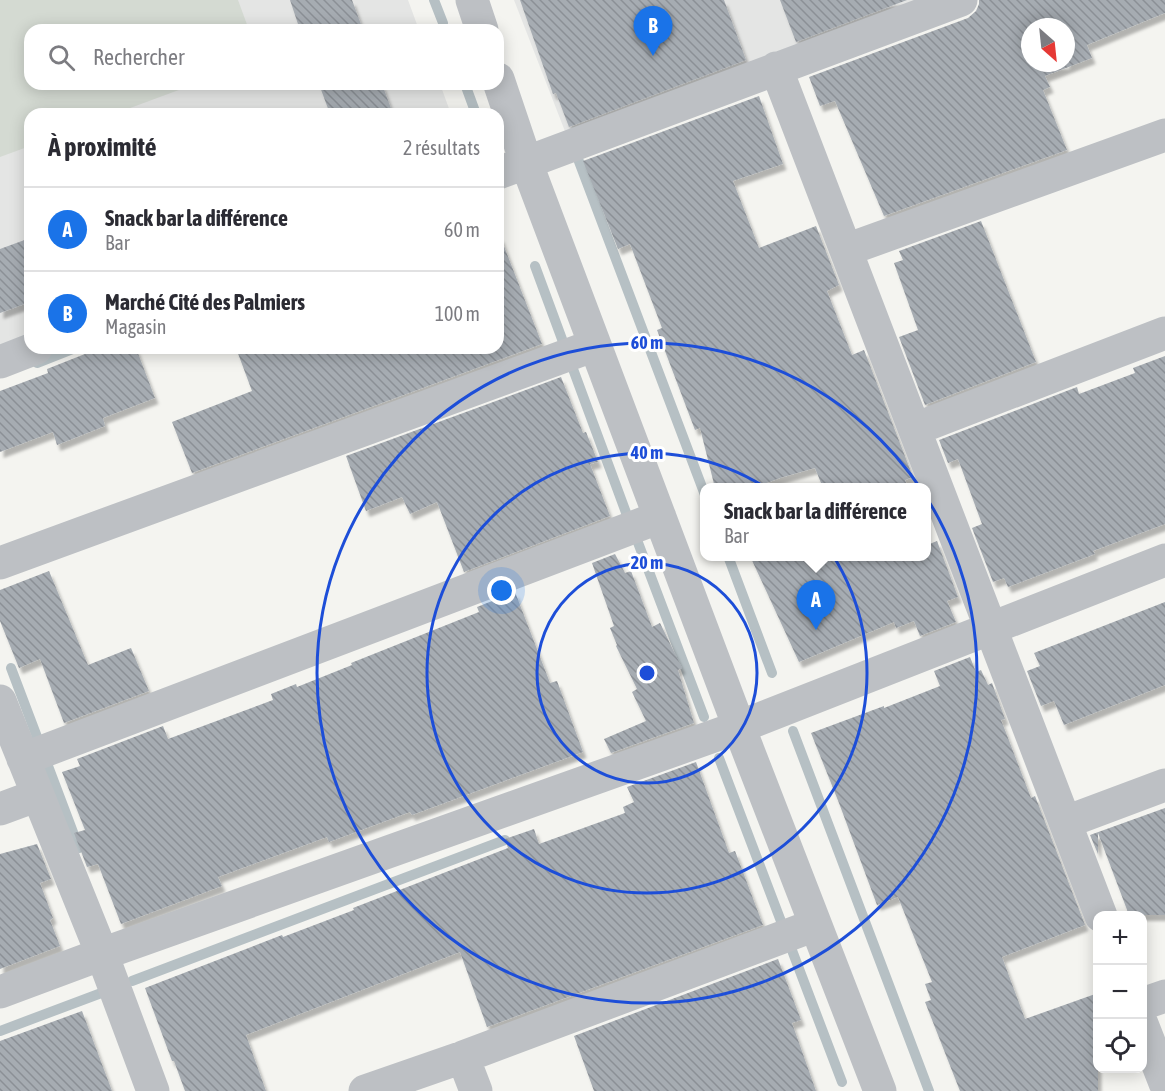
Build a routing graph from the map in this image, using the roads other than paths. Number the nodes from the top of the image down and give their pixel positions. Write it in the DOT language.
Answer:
graph roads {
  1 [pos="472,0"];
  2 [pos="961,0"];
  3 [pos="480,24"];
  4 [pos="777,69"];
  5 [pos="500,90"];
  6 [pos="503,108"];
  7 [pos="504,117"];
  8 [pos="1165,135"];
  9 [pos="512,167"];
  10 [pos="846,250"];
  11 [pos="1165,333"];
  12 [pos="595,345"];
  13 [pos="24,353"];
  14 [pos="0,362"];
  15 [pos="915,429"];
  16 [pos="660,517"];
  17 [pos="1165,560"];
  18 [pos="0,563"];
  19 [pos="992,628"];
  20 [pos="0,701"];
  21 [pos="739,728"];
  22 [pos="23,759"];
  23 [pos="1165,785"];
  24 [pos="38,795"];
  25 [pos="0,809"];
  26 [pos="1066,822"];
  27 [pos="1099,911"];
  28 [pos="815,925"];
  29 [pos="102,954"];
  30 [pos="0,992"];
  31 [pos="1165,996"];
  32 [pos="1147,1003"];
  33 [pos="1147,1035"];
  34 [pos="463,1057"];
  35 [pos="1165,1083"];
  36 [pos="153,1091"];
  37 [pos="365,1091"];
  38 [pos="476,1091"];
  39 [pos="880,1091"];
  1 -- 3 [label="street"];
  2 -- 4 [label="street"];
  4 -- 9 [label="street"];
  4 -- 10 [label="street"];
  5 -- 6 [label="street"];
  7 -- 9 [label="street"];
  8 -- 10 [label="street"];
  9 -- 12 [label="street"];
  10 -- 15 [label="street"];
  11 -- 15 [label="street"];
  12 -- 16 [label="street"];
  12 -- 18 [label="street"];
  13 -- 14 [label="street"];
  15 -- 19 [label="street"];
  16 -- 21 [label="street"];
  16 -- 22 [label="street"];
  17 -- 19 [label="street"];
  19 -- 21 [label="street"];
  19 -- 26 [label="street"];
  20 -- 22 [label="street"];
  21 -- 28 [label="street"];
  21 -- 29 [label="street"];
  22 -- 24 [label="street"];
  23 -- 26 [label="street"];
  24 -- 25 [label="street"];
  24 -- 29 [label="street"];
  26 -- 27 [label="street"];
  28 -- 34 [label="street"];
  28 -- 39 [label="street"];
  29 -- 30 [label="street"];
  29 -- 36 [label="street"];
  31 -- 32 [label="street"];
  33 -- 35 [label="street"];
  34 -- 37 [label="street"];
  34 -- 38 [label="street"];
}
